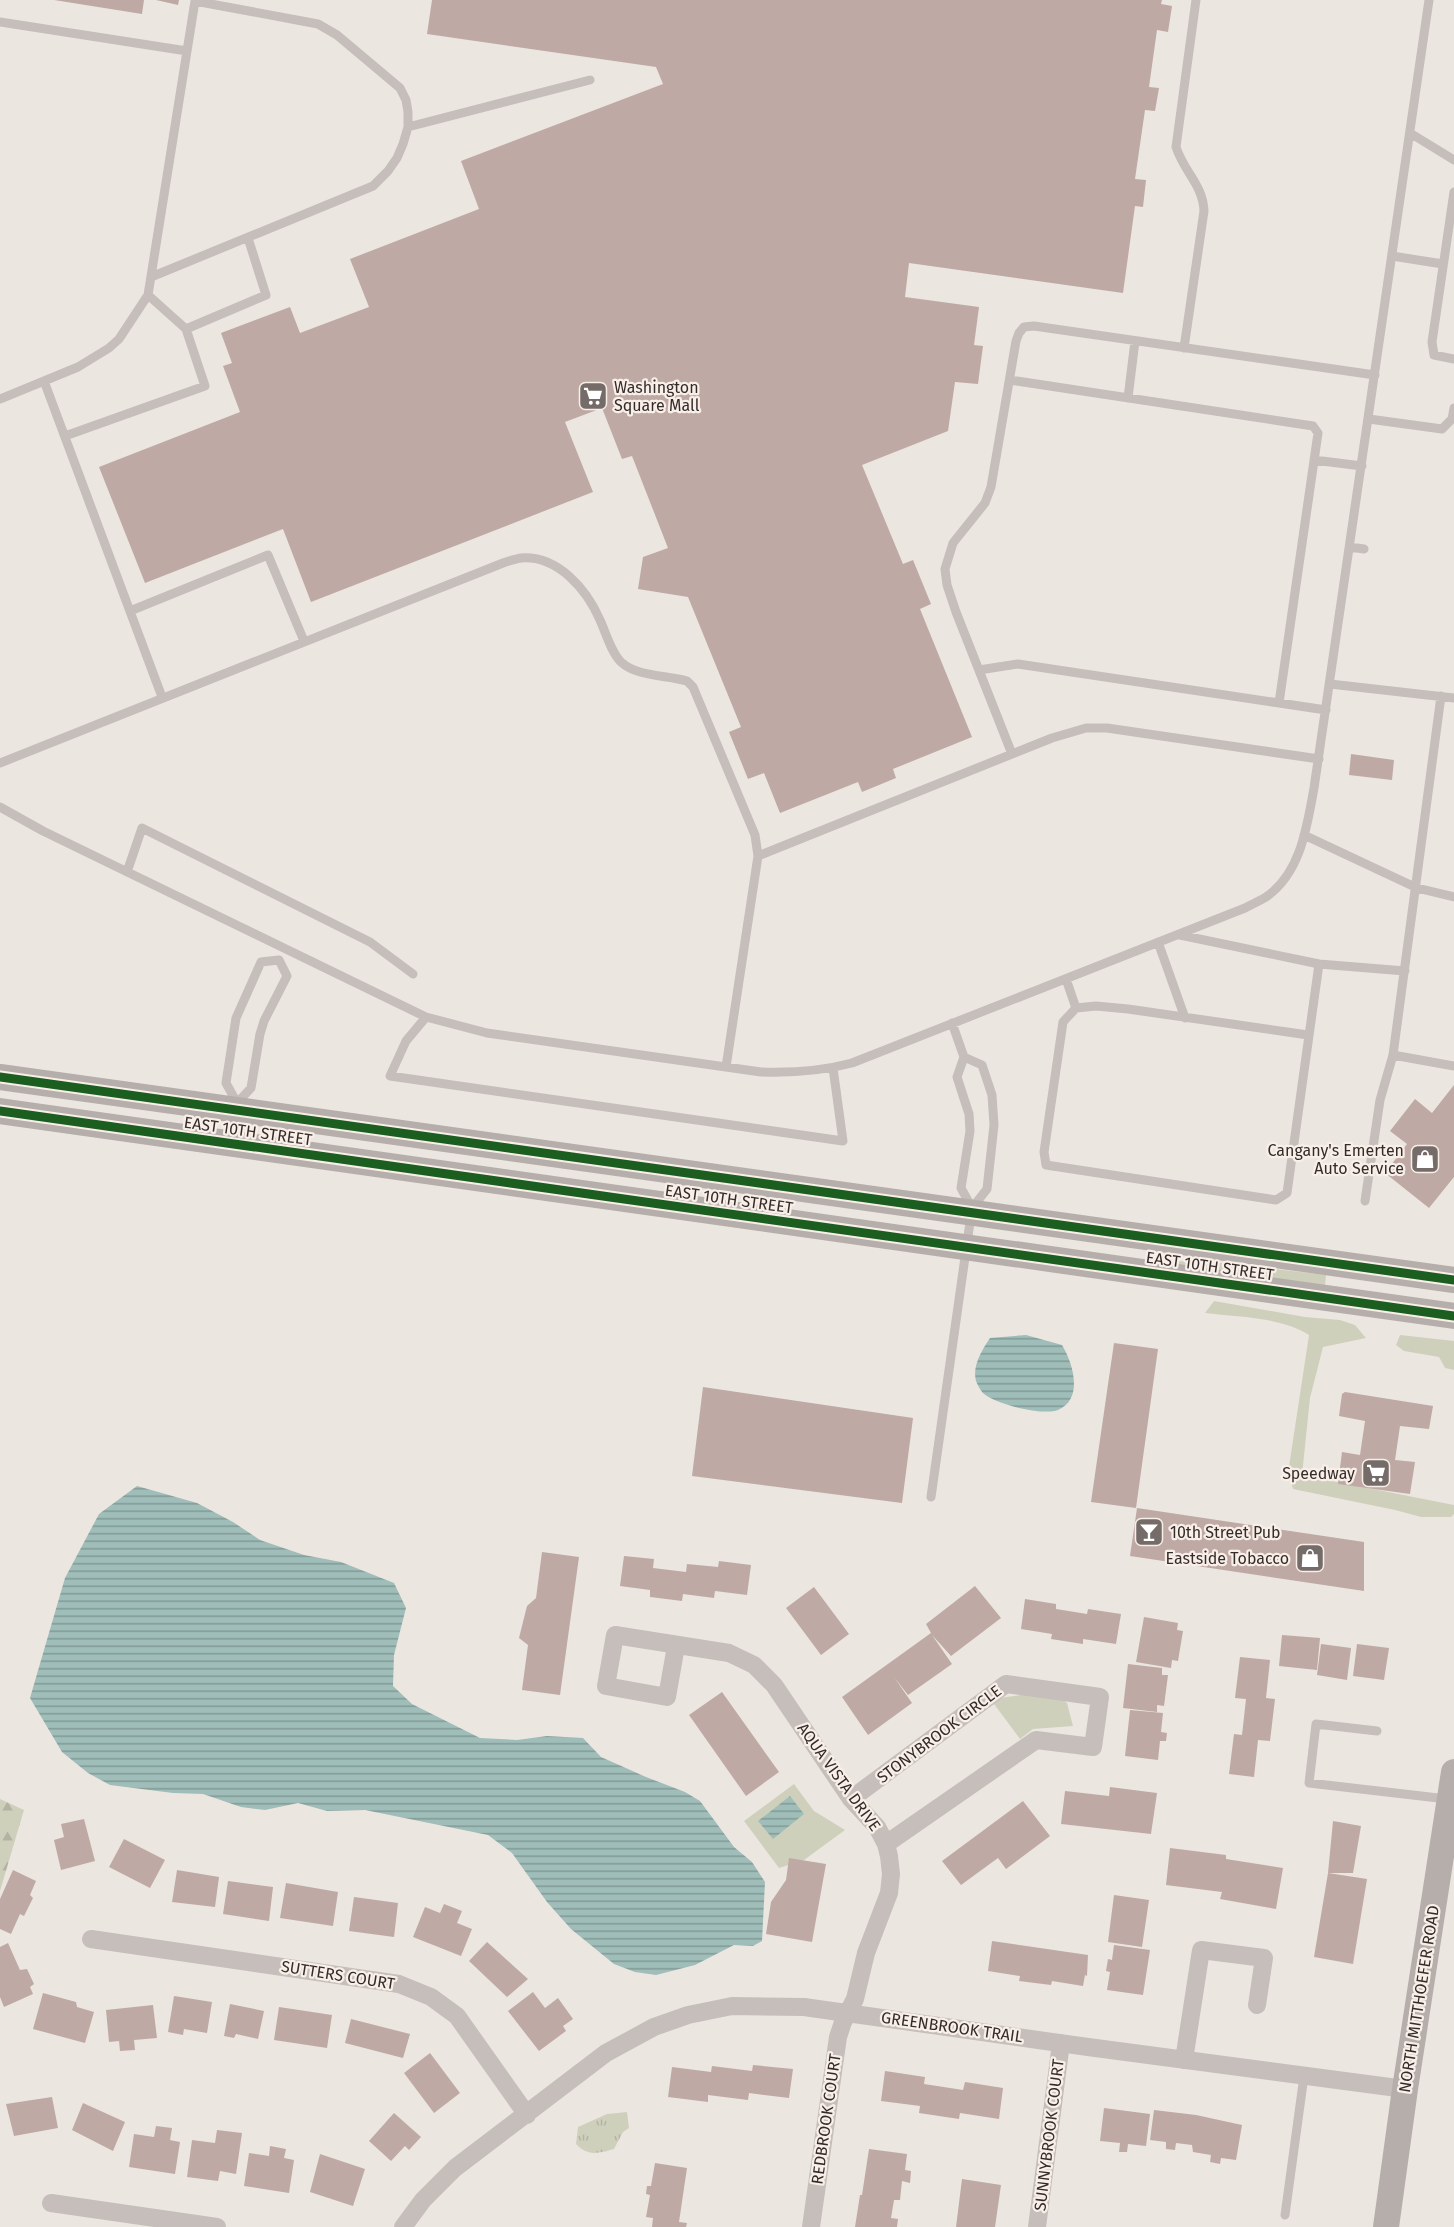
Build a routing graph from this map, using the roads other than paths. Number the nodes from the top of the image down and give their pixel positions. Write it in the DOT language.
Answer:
graph roads {
  1 [pos="1196,0"];
  2 [pos="1430,0"];
  3 [pos="0,22"];
  4 [pos="187,51"];
  5 [pos="590,80"];
  6 [pos="408,127"];
  7 [pos="1410,133"];
  8 [pos="1454,159"];
  9 [pos="1454,192"];
  10 [pos="248,238"];
  11 [pos="1392,256"];
  12 [pos="1443,264"];
  13 [pos="151,277"];
  14 [pos="148,295"];
  15 [pos="186,329"];
  16 [pos="1135,341"];
  17 [pos="1184,348"];
  18 [pos="1454,359"];
  19 [pos="1375,375"];
  20 [pos="1010,380"];
  21 [pos="44,381"];
  22 [pos="1128,398"];
  23 [pos="0,399"];
  24 [pos="1454,408"];
  25 [pos="1369,419"];
  26 [pos="65,436"];
  27 [pos="1314,460"];
  28 [pos="1362,466"];
  29 [pos="1350,547"];
  30 [pos="1364,549"];
  31 [pos="130,611"];
  32 [pos="304,641"];
  33 [pos="979,670"];
  34 [pos="1330,684"];
  35 [pos="1441,696"];
  36 [pos="162,697"];
  37 [pos="1454,698"];
  38 [pos="1279,703"];
  39 [pos="1326,710"];
  40 [pos="1012,754"];
  41 [pos="1318,759"];
  42 [pos="0,763"];
  43 [pos="0,807"];
  44 [pos="1305,835"];
  45 [pos="758,856"];
  46 [pos="127,872"];
  47 [pos="1417,888"];
  48 [pos="1454,897"];
  49 [pos="1179,934"];
  50 [pos="1158,942"];
  51 [pos="284,949"];
  52 [pos="279,960"];
  53 [pos="1319,964"];
  54 [pos="1405,971"];
  55 [pos="413,974"];
  56 [pos="1066,979"];
  57 [pos="1076,1008"];
  58 [pos="426,1017"];
  59 [pos="1185,1018"];
  60 [pos="952,1023"];
  61 [pos="1308,1035"];
  62 [pos="1393,1056"];
  63 [pos="964,1057"];
  64 [pos="1454,1066"];
  65 [pos="726,1067"];
  66 [pos="833,1068"];
  67 [pos="0,1077"];
  68 [pos="237,1106"];
  69 [pos="0,1111"];
  70 [pos="232,1144"];
  71 [pos="1365,1201"];
  72 [pos="972,1210"];
  73 [pos="966,1248"];
  74 [pos="1454,1280"];
  75 [pos="1454,1316"];
  76 [pos="931,1497"];
  77 [pos="676,1646"];
  78 [pos="1377,1731"];
  79 [pos="1454,1772"];
  80 [pos="851,1799"];
  81 [pos="1450,1799"];
  82 [pos="886,1844"];
  83 [pos="91,1939"];
  84 [pos="1257,2005"];
  85 [pos="848,2013"];
  86 [pos="1061,2043"];
  87 [pos="1184,2060"];
  88 [pos="1304,2076"];
  89 [pos="1405,2089"];
  90 [pos="527,2115"];
  91 [pos="51,2203"];
  92 [pos="1285,2215"];
  93 [pos="217,2227"];
  94 [pos="403,2227"];
  95 [pos="811,2227"];
  96 [pos="1037,2227"];
  97 [pos="1386,2227"];
  1 -- 17 [label="lane"];
  2 -- 7 [label="lane"];
  3 -- 4 [label="lane"];
  4 -- 6 [label="lane"];
  4 -- 13 [label="lane"];
  5 -- 6 [label="lane"];
  6 -- 10 [label="lane"];
  7 -- 8 [label="lane"];
  7 -- 11 [label="lane"];
  9 -- 12 [label="lane"];
  10 -- 13 [label="lane"];
  10 -- 15 [label="lane"];
  11 -- 12 [label="lane"];
  11 -- 19 [label="lane"];
  12 -- 18 [label="lane"];
  13 -- 14 [label="lane"];
  14 -- 15 [label="lane"];
  14 -- 21 [label="lane"];
  15 -- 26 [label="lane"];
  16 -- 17 [label="lane"];
  16 -- 20 [label="lane"];
  16 -- 22 [label="lane"];
  17 -- 19 [label="lane"];
  19 -- 25 [label="lane"];
  20 -- 22 [label="lane"];
  20 -- 33 [label="lane"];
  21 -- 23 [label="lane"];
  21 -- 26 [label="lane"];
  22 -- 27 [label="lane"];
  24 -- 25 [label="lane"];
  25 -- 28 [label="lane"];
  26 -- 31 [label="lane"];
  27 -- 28 [label="lane"];
  27 -- 38 [label="lane"];
  28 -- 29 [label="lane"];
  29 -- 30 [label="lane"];
  29 -- 34 [label="lane"];
  31 -- 32 [label="lane"];
  31 -- 36 [label="lane"];
  32 -- 36 [label="lane"];
  32 -- 45 [label="lane"];
  33 -- 38 [label="lane"];
  33 -- 40 [label="lane"];
  34 -- 35 [label="lane"];
  34 -- 39 [label="lane"];
  35 -- 37 [label="lane"];
  35 -- 47 [label="lane"];
  36 -- 42 [label="lane"];
  38 -- 39 [label="lane"];
  39 -- 41 [label="lane"];
  40 -- 41 [label="lane"];
  40 -- 45 [label="lane"];
  41 -- 44 [label="lane"];
  43 -- 46 [label="lane"];
  44 -- 47 [label="lane"];
  44 -- 49 [label="lane"];
  45 -- 65 [label="lane"];
  46 -- 51 [label="lane"];
  46 -- 55 [label="lane"];
  47 -- 48 [label="lane"];
  47 -- 54 [label="lane"];
  49 -- 50 [label="lane"];
  49 -- 53 [label="lane"];
  50 -- 56 [label="lane"];
  50 -- 59 [label="lane"];
  51 -- 52 [label="lane"];
  51 -- 58 [label="lane"];
  52 -- 68 [label="lane"];
  52 -- 68 [label="lane"];
  53 -- 54 [label="lane"];
  53 -- 61 [label="lane"];
  54 -- 62 [label="lane"];
  56 -- 57 [label="lane"];
  56 -- 60 [label="lane"];
  57 -- 59 [label="lane"];
  57 -- 61 [label="lane"];
  58 -- 65 [label="lane"];
  58 -- 66 [label="lane"];
  59 -- 61 [label="lane"];
  60 -- 63 [label="lane"];
  60 -- 66 [label="lane"];
  62 -- 64 [label="lane"];
  62 -- 71 [label="lane"];
  63 -- 72 [label="lane"];
  63 -- 72 [label="lane"];
  65 -- 66 [label="lane"];
  67 -- 68 [label="main road, EAST 10TH STREET"];
  68 -- 70 [label="lane"];
  68 -- 72 [label="main road, EAST 10TH STREET"];
  69 -- 70 [label="main road, EAST 10TH STREET"];
  70 -- 73 [label="main road, EAST 10TH STREET"];
  72 -- 73 [label="lane"];
  72 -- 74 [label="main road, EAST 10TH STREET"];
  73 -- 75 [label="main road, EAST 10TH STREET"];
  73 -- 76 [label="lane"];
  77 -- 77 [label="street, AQUA VISTA DRIVE"];
  77 -- 80 [label="street, AQUA VISTA DRIVE"];
  78 -- 81 [label="lane"];
  79 -- 81 [label="main road, NORTH MITTHOEFER ROAD"];
  80 -- 82 [label="street, AQUA VISTA DRIVE"];
  80 -- 82 [label="street, STONYBROOK CIRCLE"];
  81 -- 89 [label="main road, NORTH MITTHOEFER ROAD"];
  82 -- 85 [label="street, AQUA VISTA DRIVE"];
  83 -- 90 [label="street, SUTTERS COURT"];
  84 -- 87 [label="street"];
  85 -- 86 [label="street, GREENBROOK TRAIL"];
  85 -- 90 [label="street, GREENBROOK TRAIL"];
  85 -- 95 [label="street, REDBROOK COURT"];
  86 -- 87 [label="street, GREENBROOK TRAIL"];
  86 -- 96 [label="street, SUNNYBROOK COURT"];
  87 -- 88 [label="street, GREENBROOK TRAIL"];
  88 -- 89 [label="street, GREENBROOK TRAIL"];
  88 -- 92 [label="lane"];
  89 -- 97 [label="main road, NORTH MITTHOEFER ROAD"];
  90 -- 94 [label="street, GREENBROOK TRAIL"];
  91 -- 93 [label="street"];
}
